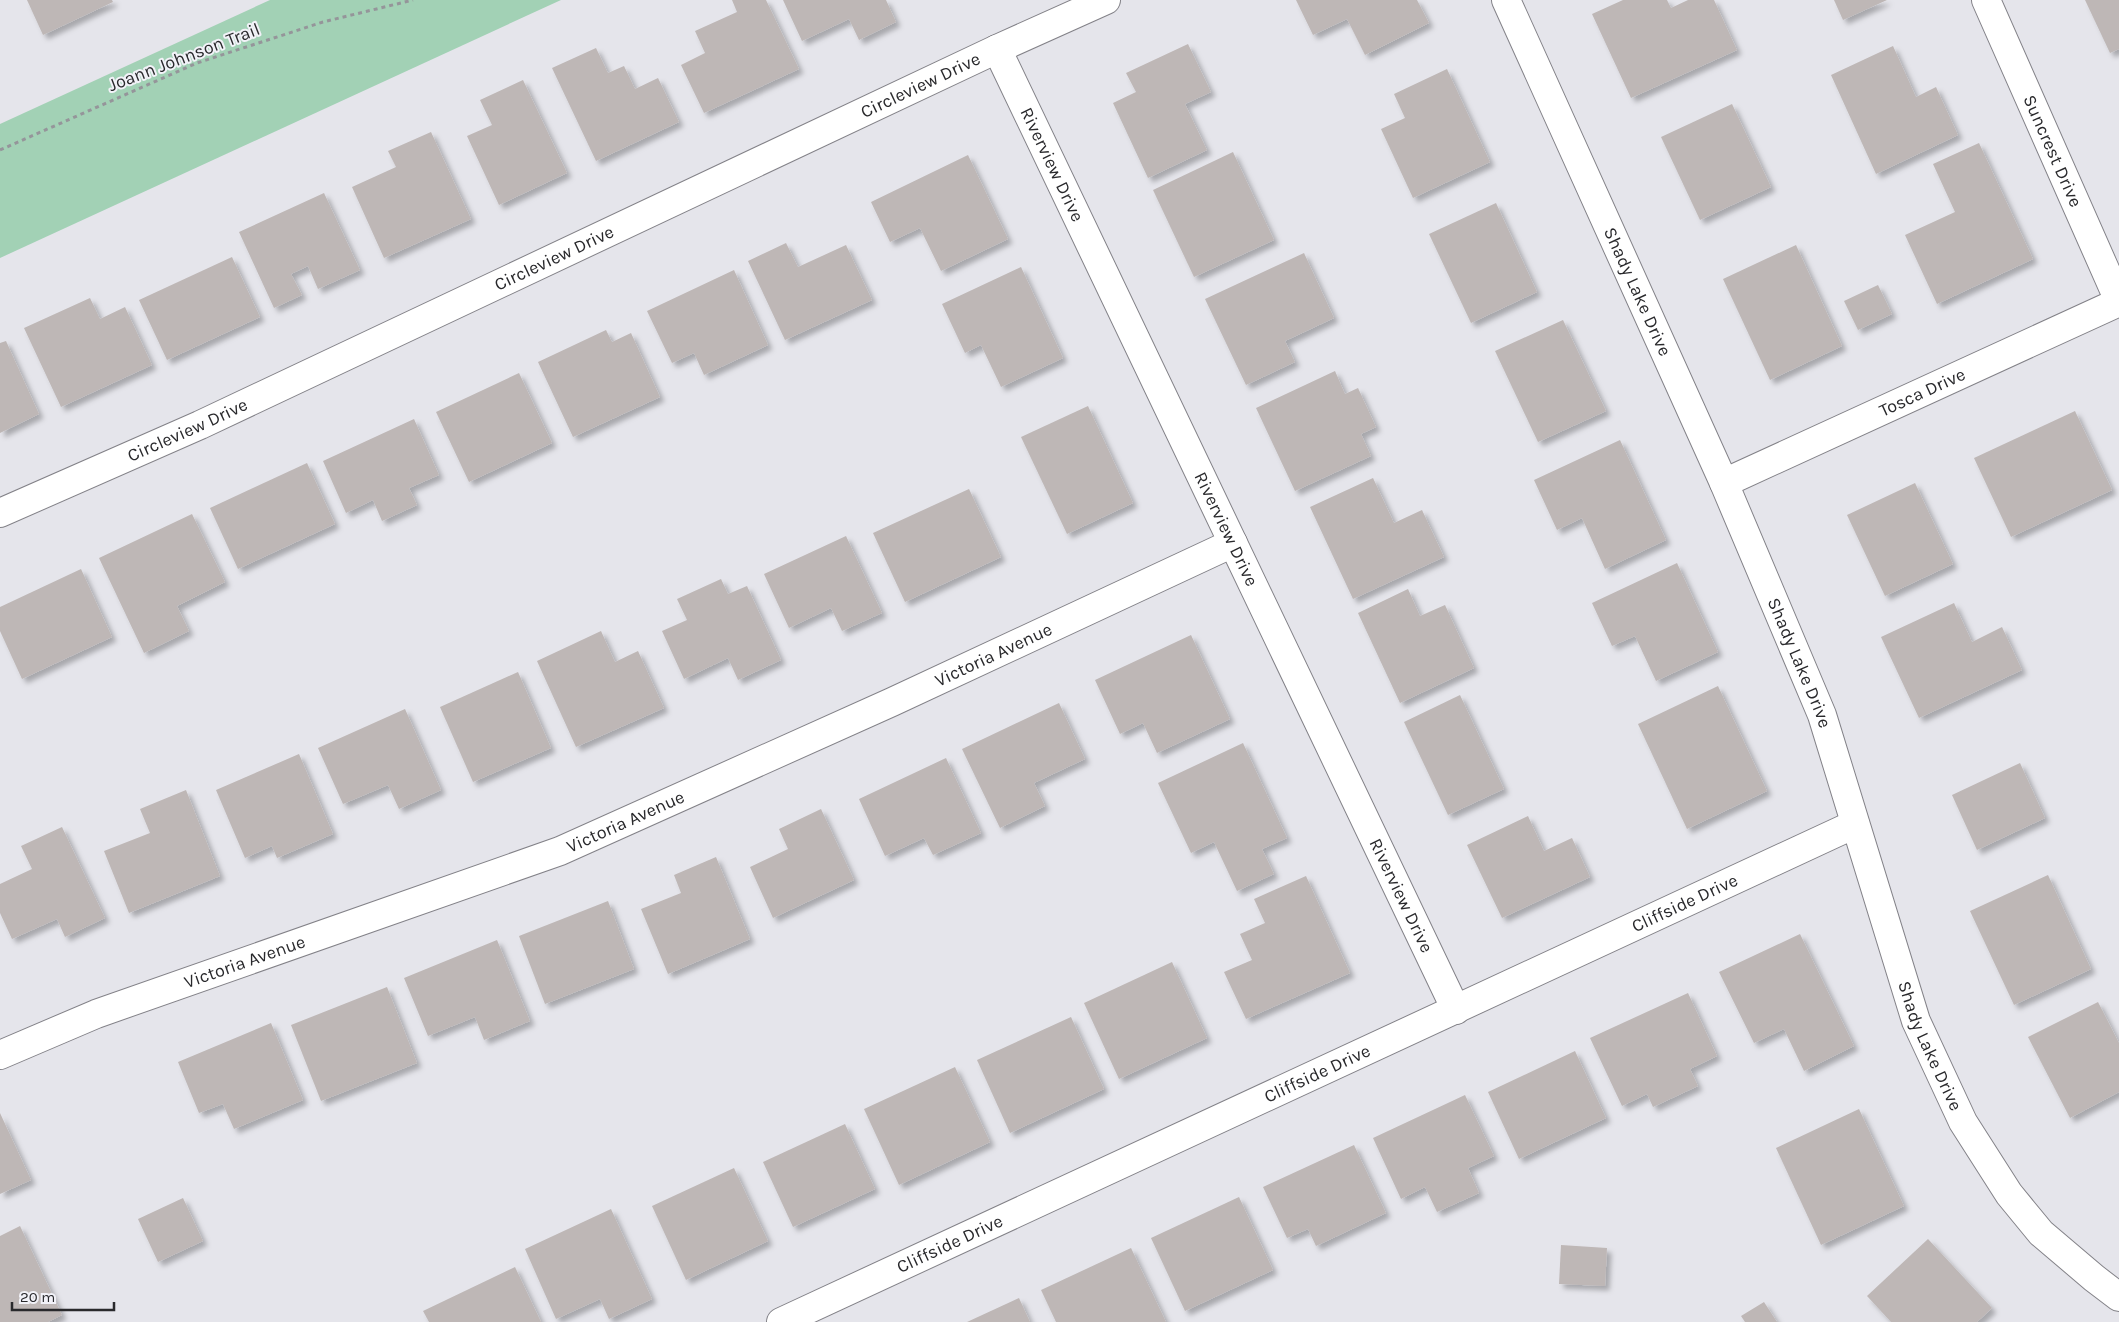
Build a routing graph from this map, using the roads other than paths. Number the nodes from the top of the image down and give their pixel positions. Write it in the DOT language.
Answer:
graph roads {
  1 [pos="1106,0"];
  2 [pos="1506,0"];
  3 [pos="1986,0"];
  4 [pos="997,48"];
  5 [pos="2119,302"];
  6 [pos="1724,483"];
  7 [pos="0,514"];
  8 [pos="1233,543"];
  9 [pos="1855,824"];
  10 [pos="1456,1010"];
  11 [pos="0,1055"];
  12 [pos="2119,1297"];
  13 [pos="781,1322"];
  1 -- 4 [label="street, Circleview Drive"];
  2 -- 6 [label="street, Shady Lake Drive"];
  3 -- 5 [label="street, Suncrest Drive"];
  4 -- 7 [label="street, Circleview Drive"];
  4 -- 8 [label="street, Riverview Drive"];
  5 -- 6 [label="street, Tosca Drive"];
  6 -- 9 [label="street, Shady Lake Drive"];
  8 -- 10 [label="street, Riverview Drive"];
  8 -- 11 [label="street, Victoria Avenue"];
  9 -- 10 [label="street, Cliffside Drive"];
  9 -- 12 [label="street, Shady Lake Drive"];
  10 -- 13 [label="street, Cliffside Drive"];
}
